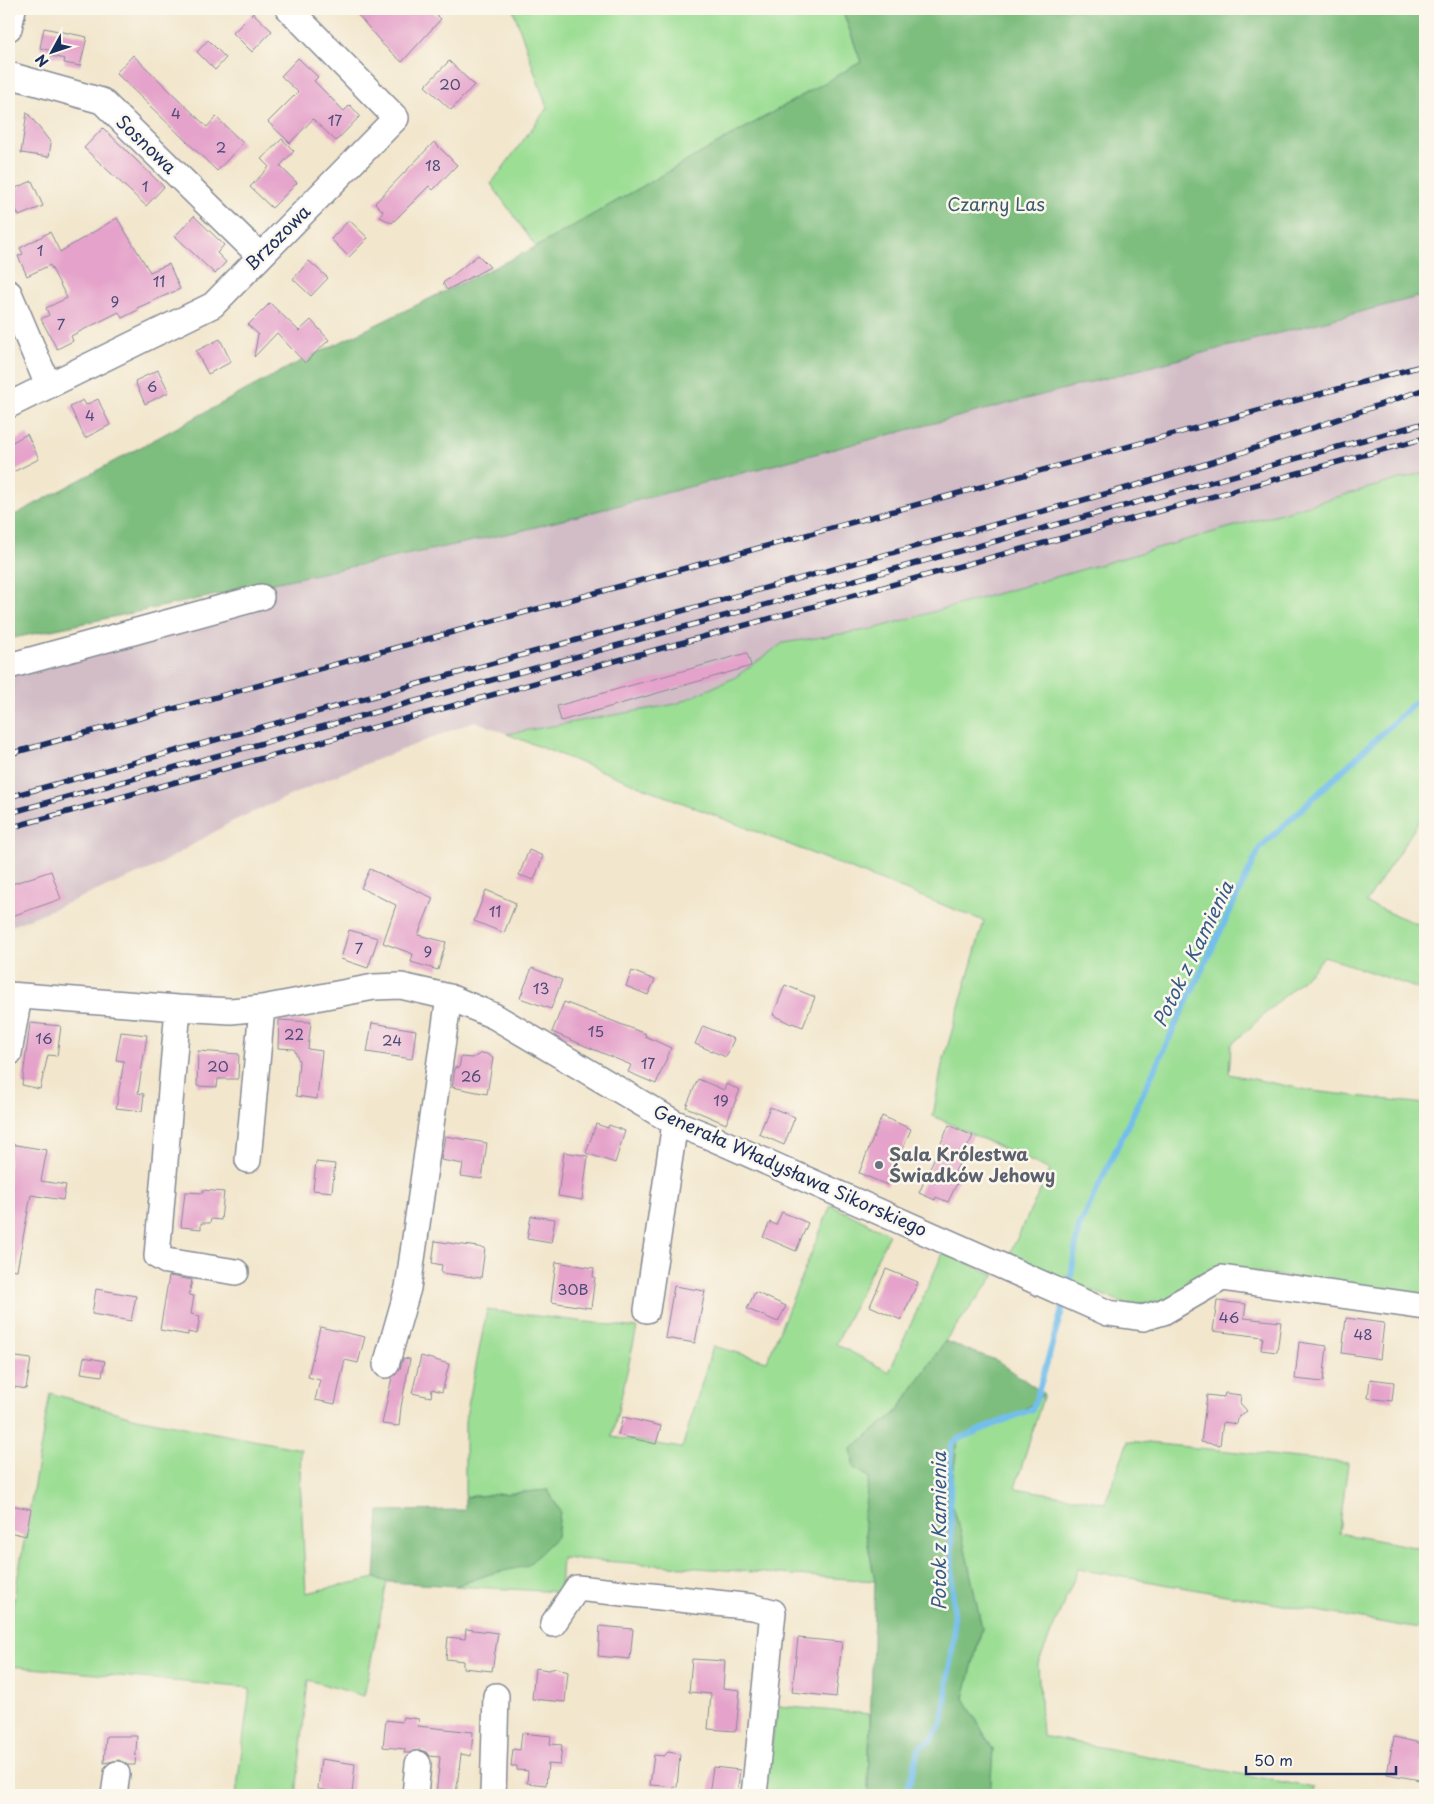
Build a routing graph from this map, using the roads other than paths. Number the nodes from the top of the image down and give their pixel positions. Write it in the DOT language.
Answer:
graph roads {
  1 [pos="13,9"];
  2 [pos="289,9"];
  3 [pos="9,28"];
  4 [pos="9,74"];
  5 [pos="260,256"];
  6 [pos="9,293"];
  7 [pos="48,385"];
  8 [pos="9,405"];
  9 [pos="261,597"];
  10 [pos="9,666"];
  11 [pos="14,996"];
  12 [pos="449,997"];
  13 [pos="178,1008"];
  14 [pos="262,1008"];
  15 [pos="9,1053"];
  16 [pos="675,1123"];
  17 [pos="248,1160"];
  18 [pos="236,1272"];
  19 [pos="1425,1307"];
  20 [pos="647,1310"];
  21 [pos="386,1365"];
  22 [pos="553,1624"];
  23 [pos="496,1696"];
  24 [pos="418,1764"];
  25 [pos="415,1795"];
  26 [pos="493,1795"];
  27 [pos="754,1795"];
  1 -- 3 [label="street"];
  2 -- 5 [label="street, Brzozowa"];
  4 -- 5 [label="street, Sosnowa"];
  5 -- 7 [label="street, Brzozowa"];
  6 -- 7 [label="street"];
  7 -- 8 [label="street, Brzozowa"];
  9 -- 10 [label="street"];
  11 -- 13 [label="street, Generała Władysława Sikorskiego"];
  11 -- 15 [label="street"];
  12 -- 14 [label="street, Generała Władysława Sikorskiego"];
  12 -- 16 [label="street, Generała Władysława Sikorskiego"];
  12 -- 21 [label="street"];
  13 -- 14 [label="street, Generała Władysława Sikorskiego"];
  13 -- 18 [label="street"];
  14 -- 17 [label="street"];
  16 -- 19 [label="street, Generała Władysława Sikorskiego"];
  16 -- 20 [label="street"];
  22 -- 27 [label="street"];
  23 -- 26 [label="street"];
  24 -- 25 [label="street"];
}
